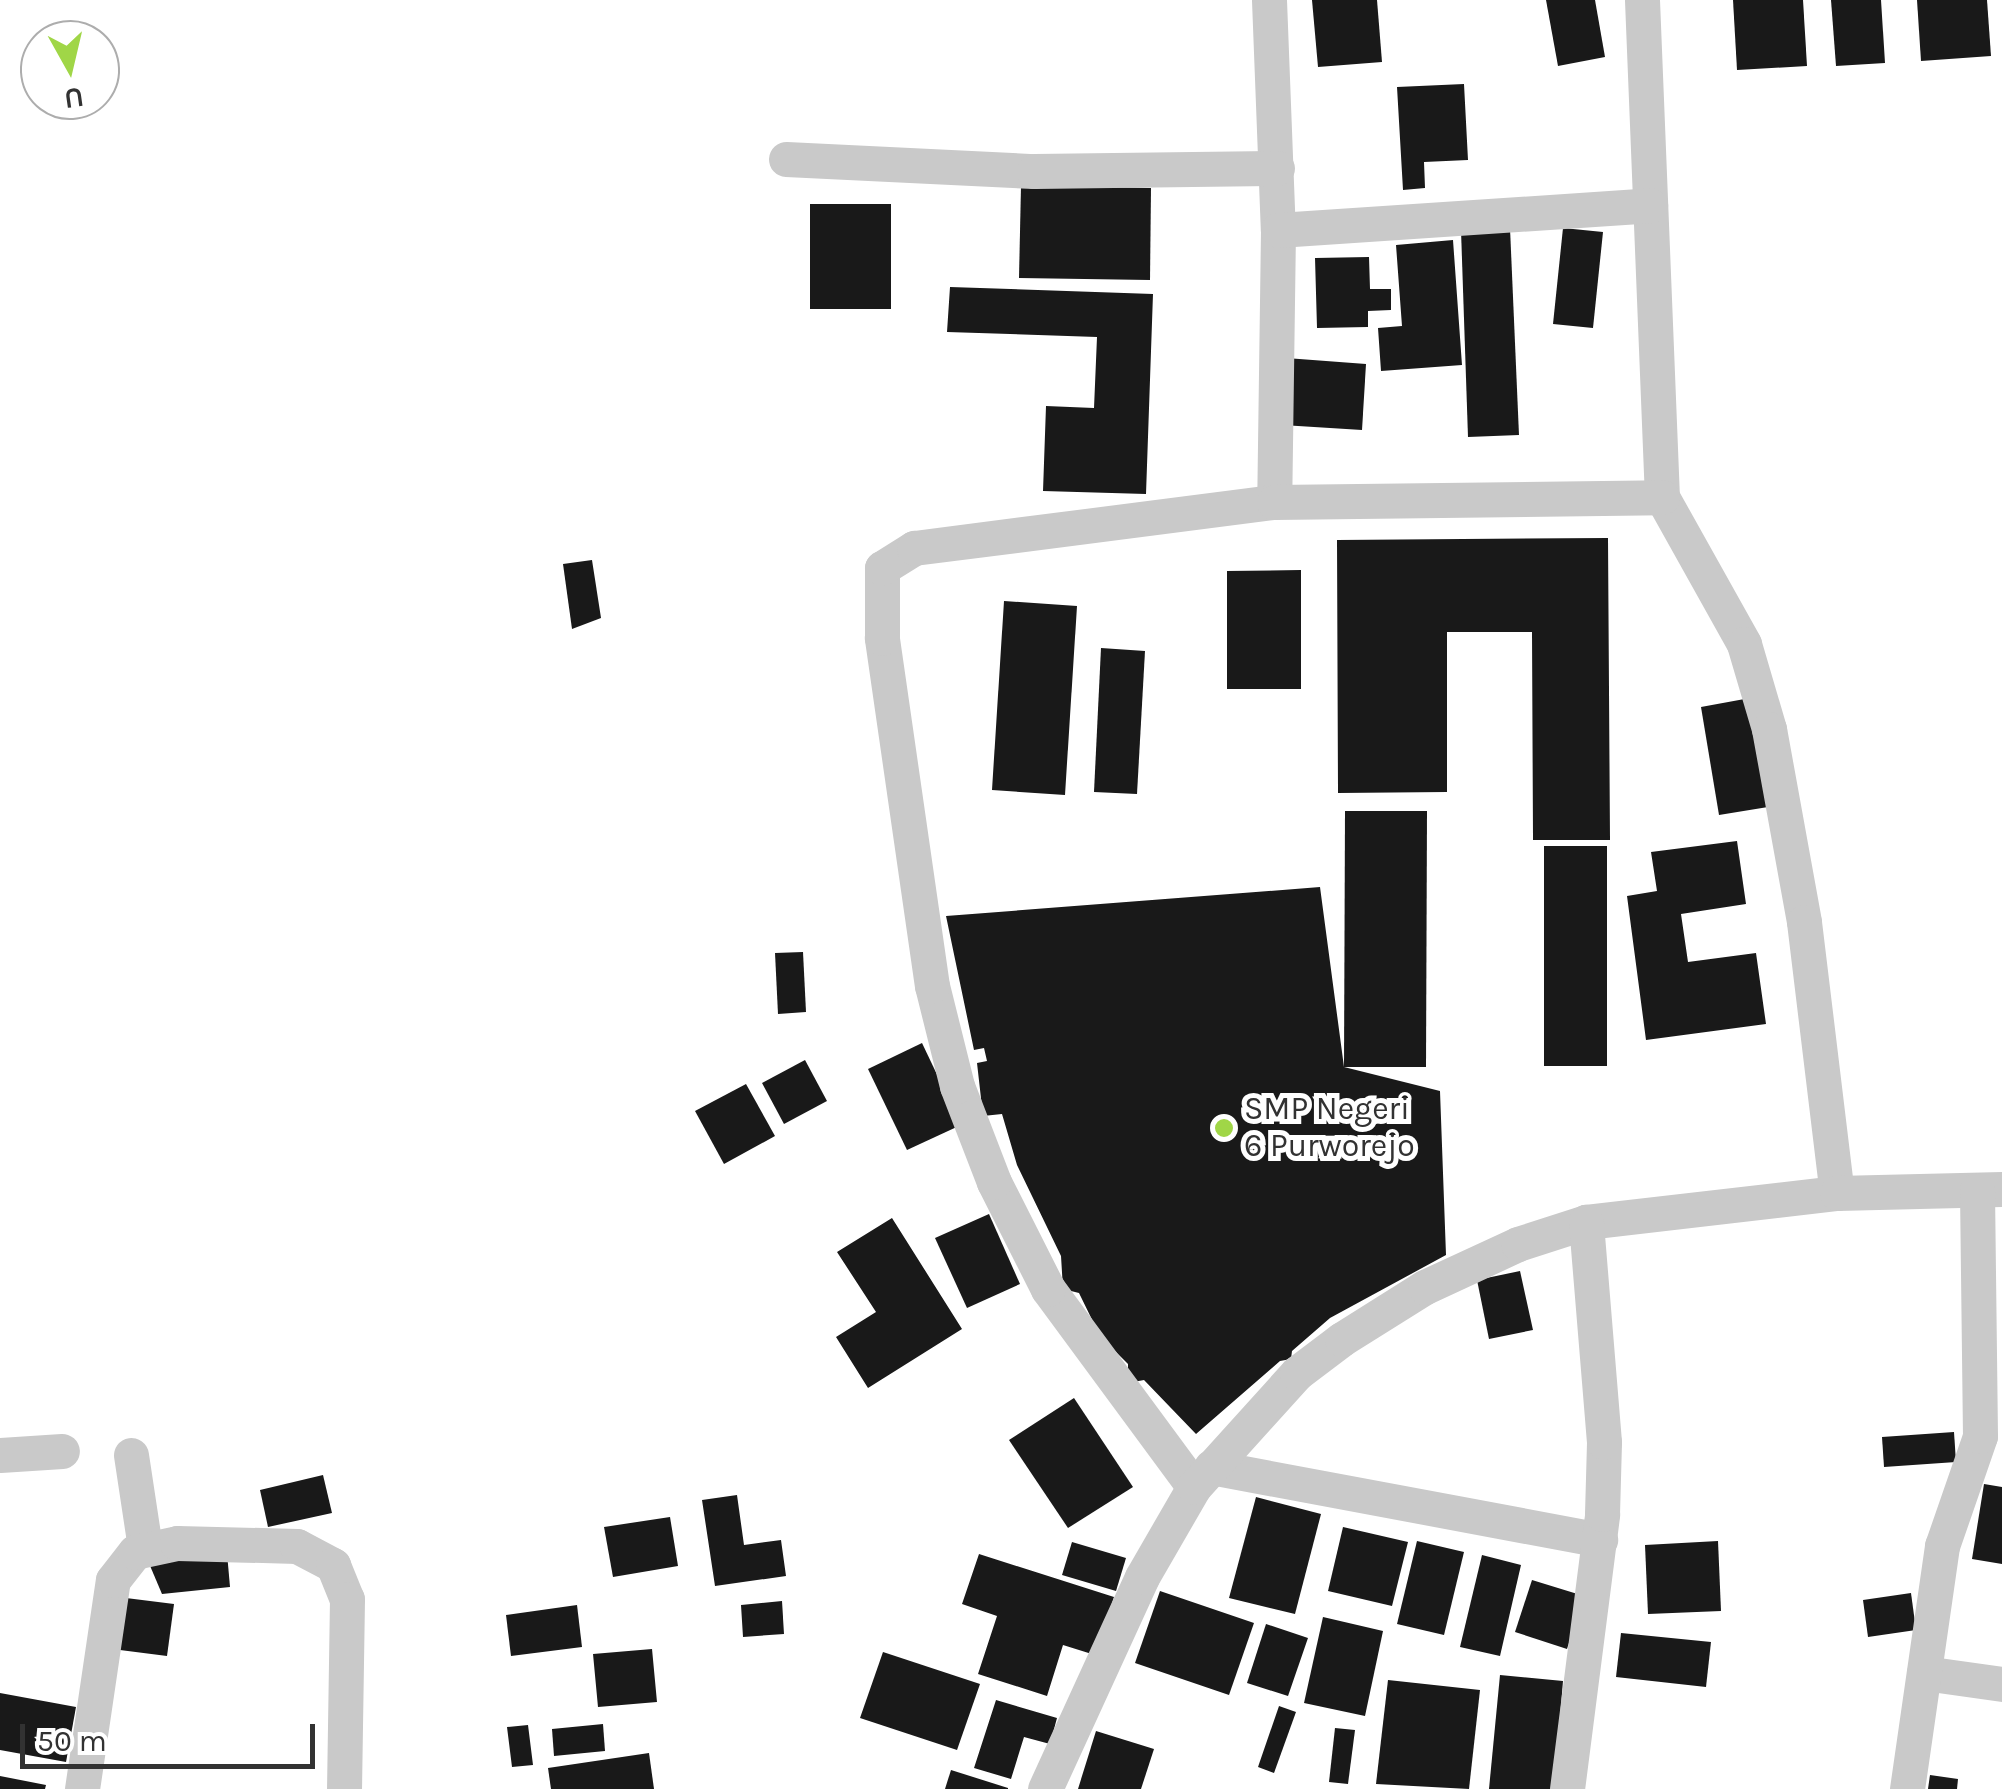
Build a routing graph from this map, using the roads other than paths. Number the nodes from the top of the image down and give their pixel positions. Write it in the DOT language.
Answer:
graph roads {
  1 [pos="1269,0"];
  2 [pos="1642,0"];
  3 [pos="786,160"];
  4 [pos="1277,168"];
  5 [pos="1650,206"];
  6 [pos="1278,230"];
  7 [pos="1662,497"];
  8 [pos="1274,502"];
  9 [pos="1990,1189"];
  10 [pos="1837,1193"];
  11 [pos="1586,1222"];
  12 [pos="62,1450"];
  13 [pos="131,1455"];
  14 [pos="0,1456"];
  15 [pos="1986,1471"];
  16 [pos="1203,1477"];
  17 [pos="1600,1540"];
  18 [pos="145,1548"];
  19 [pos="1924,1674"];
  20 [pos="2002,1684"];
  21 [pos="82,1789"];
  22 [pos="344,1789"];
  23 [pos="1045,1789"];
  24 [pos="1567,1789"];
  25 [pos="1907,1789"];
  1 -- 4 [label="street"];
  2 -- 5 [label="street"];
  3 -- 4 [label="street"];
  4 -- 6 [label="street"];
  5 -- 6 [label="street"];
  5 -- 7 [label="street"];
  6 -- 8 [label="street"];
  7 -- 8 [label="street"];
  7 -- 10 [label="street"];
  8 -- 16 [label="street"];
  9 -- 10 [label="street"];
  9 -- 15 [label="street"];
  10 -- 11 [label="street"];
  11 -- 16 [label="street"];
  11 -- 17 [label="street"];
  12 -- 14 [label="street"];
  13 -- 18 [label="street"];
  15 -- 19 [label="street"];
  16 -- 17 [label="street"];
  16 -- 23 [label="street"];
  17 -- 24 [label="street"];
  18 -- 21 [label="street"];
  18 -- 22 [label="street"];
  19 -- 20 [label="street"];
  19 -- 25 [label="street"];
}
